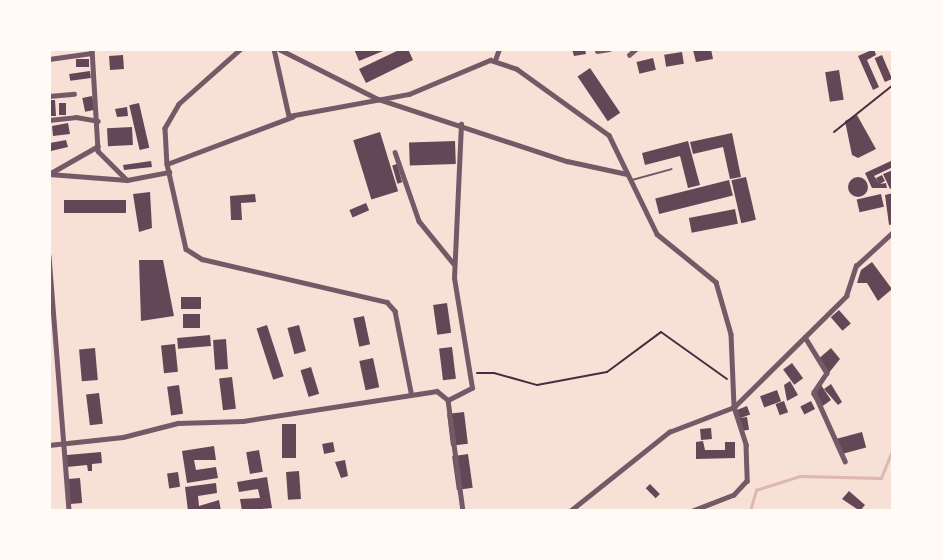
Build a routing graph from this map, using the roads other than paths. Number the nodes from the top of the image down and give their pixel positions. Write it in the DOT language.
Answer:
graph roads {
  1 [pos="241,49"];
  2 [pos="274,49"];
  3 [pos="279,49"];
  4 [pos="499,49"];
  5 [pos="609,49"];
  6 [pos="636,49"];
  7 [pos="92,51"];
  8 [pos="597,51"];
  9 [pos="629,55"];
  10 [pos="49,59"];
  11 [pos="495,60"];
  12 [pos="74,94"];
  13 [pos="49,96"];
  14 [pos="378,99"];
  15 [pos="293,117"];
  16 [pos="49,120"];
  17 [pos="98,121"];
  18 [pos="461,124"];
  19 [pos="98,146"];
  20 [pos="396,152"];
  21 [pos="167,164"];
  22 [pos="672,169"];
  23 [pos="169,172"];
  24 [pos="49,174"];
  25 [pos="628,177"];
  26 [pos="127,180"];
  27 [pos="893,232"];
  28 [pos="49,257"];
  29 [pos="454,264"];
  30 [pos="805,337"];
  31 [pos="411,392"];
  32 [pos="448,400"];
  33 [pos="734,407"];
  34 [pos="63,443"];
  35 [pos="49,445"];
  36 [pos="845,461"];
  37 [pos="69,511"];
  38 [pos="463,511"];
  39 [pos="570,511"];
  40 [pos="693,511"];
  1 -- 21 [label="street"];
  2 -- 15 [label="street"];
  3 -- 14 [label="street"];
  4 -- 11 [label="street"];
  5 -- 8 [label="street"];
  6 -- 9 [label="street"];
  7 -- 10 [label="street"];
  7 -- 17 [label="street"];
  11 -- 14 [label="street"];
  11 -- 25 [label="street"];
  12 -- 13 [label="street"];
  14 -- 15 [label="street"];
  14 -- 18 [label="street"];
  15 -- 21 [label="street"];
  16 -- 17 [label="street"];
  17 -- 19 [label="street"];
  18 -- 25 [label="street"];
  18 -- 29 [label="street"];
  19 -- 24 [label="street"];
  19 -- 26 [label="street"];
  20 -- 29 [label="street"];
  21 -- 23 [label="street"];
  22 -- 25 [label="lane"];
  23 -- 26 [label="street"];
  23 -- 31 [label="street"];
  24 -- 26 [label="street"];
  25 -- 33 [label="street"];
  27 -- 30 [label="street"];
  28 -- 34 [label="street"];
  29 -- 32 [label="street"];
  30 -- 33 [label="street"];
  30 -- 36 [label="street"];
  31 -- 32 [label="street"];
  31 -- 34 [label="street"];
  32 -- 38 [label="street"];
  33 -- 39 [label="street"];
  33 -- 40 [label="street"];
  34 -- 35 [label="street"];
  34 -- 37 [label="street"];
}
